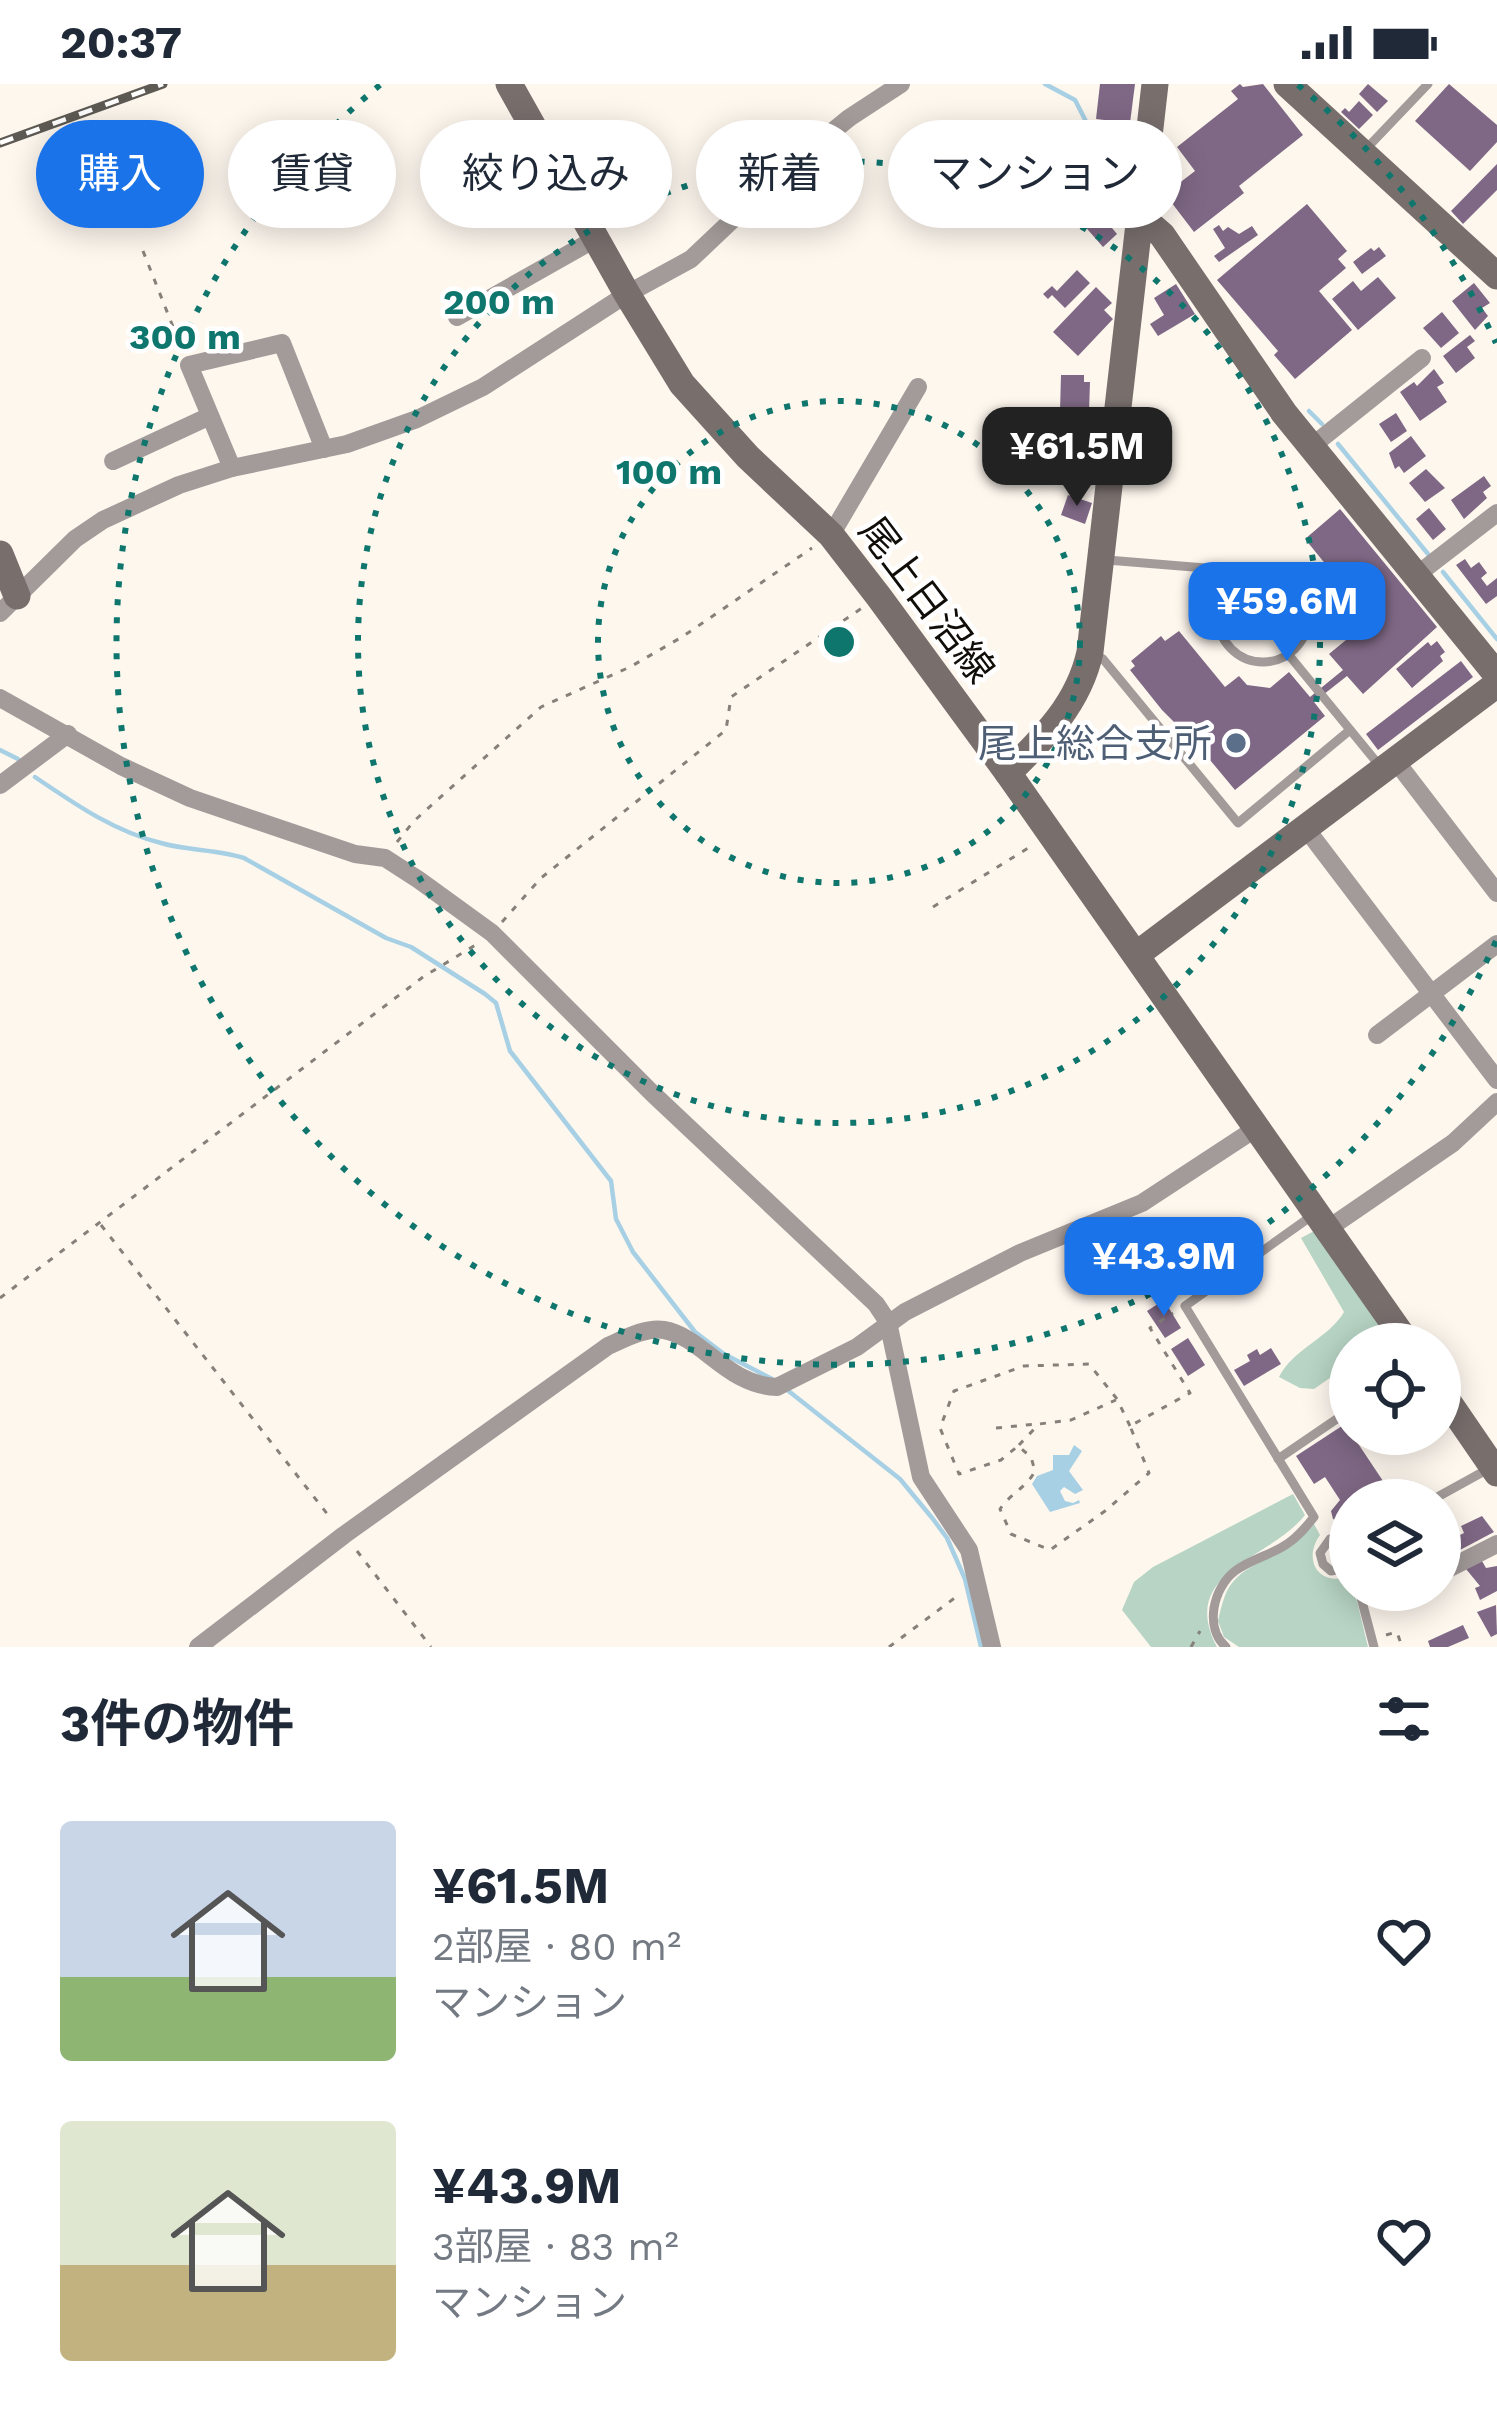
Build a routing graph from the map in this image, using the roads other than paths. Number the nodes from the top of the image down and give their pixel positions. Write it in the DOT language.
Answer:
graph roads {
  1 [pos="509,84"];
  2 [pos="901,84"];
  3 [pos="1155,84"];
  4 [pos="1287,84"];
  5 [pos="1428,84"];
  6 [pos="1151,120"];
  7 [pos="1362,153"];
  8 [pos="1139,228"];
  9 [pos="1154,228"];
  10 [pos="595,239"];
  11 [pos="1497,277"];
  12 [pos="627,294"];
  13 [pos="457,317"];
  14 [pos="1421,358"];
  15 [pos="918,388"];
  16 [pos="210,416"];
  17 [pos="1312,446"];
  18 [pos="324,449"];
  19 [pos="113,461"];
  20 [pos="232,467"];
  21 [pos="1497,513"];
  22 [pos="831,535"];
  23 [pos="0,554"];
  24 [pos="1102,560"];
  25 [pos="1418,574"];
  26 [pos="1240,579"];
  27 [pos="9,605"];
  28 [pos="1090,652"];
  29 [pos="1288,654"];
  30 [pos="1497,680"];
  31 [pos="0,698"];
  32 [pos="1350,730"];
  33 [pos="68,734"];
  34 [pos="1389,765"];
  35 [pos="1008,773"];
  36 [pos="0,784"];
  37 [pos="1304,826"];
  38 [pos="1497,893"];
  39 [pos="1497,944"];
  40 [pos="1136,955"];
  41 [pos="1432,995"];
  42 [pos="1377,1035"];
  43 [pos="1497,1080"];
  44 [pos="1497,1102"];
  45 [pos="1258,1127"];
  46 [pos="1323,1220"];
  47 [pos="888,1322"];
  48 [pos="1394,1323"];
  49 [pos="1461,1420"];
  50 [pos="1497,1420"];
  51 [pos="1329,1424"];
  52 [pos="1472,1435"];
  53 [pos="1278,1459"];
  54 [pos="1495,1470"];
  55 [pos="1461,1486"];
  56 [pos="1314,1517"];
  57 [pos="1328,1540"];
  58 [pos="1497,1544"];
  59 [pos="1461,1562"];
  60 [pos="1329,1569"];
  61 [pos="1365,1611"];
  62 [pos="1373,1643"];
  63 [pos="199,1647"];
  64 [pos="992,1647"];
  65 [pos="1226,1647"];
  1 -- 10 [label="street, 尾上日沼線"];
  2 -- 12 [label="street"];
  3 -- 6 [label="street"];
  4 -- 7 [label="street"];
  5 -- 7 [label="lane"];
  7 -- 11 [label="street"];
  8 -- 24 [label="street"];
  9 -- 17 [label="street"];
  10 -- 12 [label="street, 尾上日沼線"];
  10 -- 13 [label="street"];
  12 -- 18 [label="street"];
  12 -- 22 [label="street, 尾上日沼線"];
  14 -- 17 [label="street"];
  15 -- 22 [label="street"];
  16 -- 18 [label="street"];
  16 -- 19 [label="street"];
  16 -- 20 [label="street"];
  17 -- 25 [label="street"];
  18 -- 20 [label="street"];
  20 -- 27 [label="street"];
  21 -- 25 [label="street"];
  22 -- 35 [label="street, 尾上日沼線"];
  23 -- 27 [label="street"];
  24 -- 26 [label="lane"];
  24 -- 28 [label="street"];
  25 -- 30 [label="street"];
  26 -- 29 [label="lane"];
  26 -- 29 [label="lane"];
  28 -- 32 [label="lane"];
  28 -- 35 [label="street"];
  29 -- 32 [label="lane"];
  30 -- 34 [label="street"];
  31 -- 33 [label="street"];
  32 -- 34 [label="lane"];
  33 -- 36 [label="street"];
  33 -- 47 [label="street"];
  34 -- 37 [label="street"];
  34 -- 38 [label="street"];
  35 -- 40 [label="street, 尾上日沼線"];
  37 -- 40 [label="street"];
  37 -- 41 [label="street"];
  39 -- 41 [label="street"];
  40 -- 45 [label="street, 尾上日沼線"];
  41 -- 42 [label="street"];
  41 -- 43 [label="street"];
  44 -- 46 [label="street"];
  45 -- 46 [label="street, 尾上日沼線"];
  45 -- 47 [label="street"];
  46 -- 48 [label="street, 尾上日沼線"];
  46 -- 53 [label="lane"];
  47 -- 63 [label="street"];
  47 -- 64 [label="street"];
  49 -- 52 [label="street"];
  50 -- 52 [label="street"];
  51 -- 53 [label="lane"];
  52 -- 54 [label="street"];
  53 -- 56 [label="lane"];
  54 -- 55 [label="lane"];
  56 -- 57 [label="lane"];
  56 -- 65 [label="lane"];
  57 -- 60 [label="lane"];
  58 -- 59 [label="street"];
  61 -- 62 [label="lane"];
}
